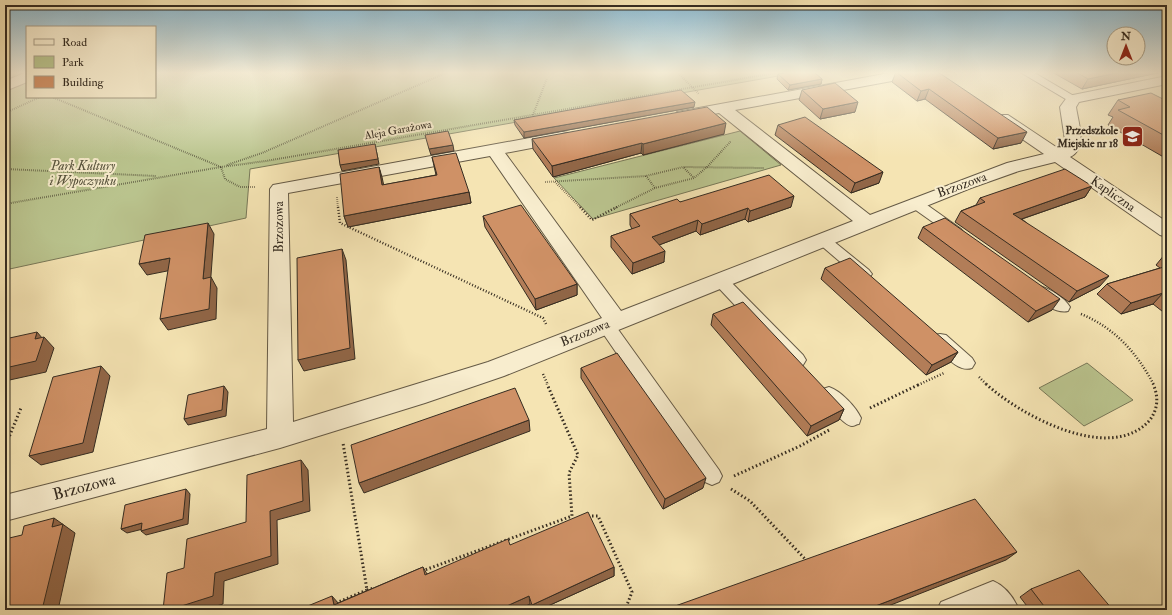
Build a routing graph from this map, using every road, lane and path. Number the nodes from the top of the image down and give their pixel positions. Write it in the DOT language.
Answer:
graph roads {
  1 [pos="32,101"];
  2 [pos="61,101"];
  3 [pos="382,101"];
  4 [pos="538,101"];
  5 [pos="615,101"];
  6 [pos="708,101"];
  7 [pos="762,101"];
  8 [pos="1072,101"];
  9 [pos="717,109"];
  10 [pos="992,111"];
  11 [pos="5,113"];
  12 [pos="533,115"];
  13 [pos="666,118"];
  14 [pos="580,134"];
  15 [pos="732,139"];
  16 [pos="541,141"];
  17 [pos="494,150"];
  18 [pos="1058,156"];
  19 [pos="221,167"];
  20 [pos="683,167"];
  21 [pos="707,167"];
  22 [pos="770,168"];
  23 [pos="5,169"];
  24 [pos="163,176"];
  25 [pos="646,176"];
  26 [pos="694,178"];
  27 [pos="334,179"];
  28 [pos="554,181"];
  29 [pos="540,182"];
  30 [pos="655,188"];
  31 [pos="279,189"];
  32 [pos="915,203"];
  33 [pos="5,204"];
  34 [pos="867,222"];
  35 [pos="1167,231"];
  36 [pos="965,238"];
  37 [pos="822,239"];
  38 [pos="720,280"];
  39 [pos="876,284"];
  40 [pos="1030,284"];
  41 [pos="1062,307"];
  42 [pos="611,323"];
  43 [pos="548,328"];
  44 [pos="930,331"];
  45 [pos="966,363"];
  46 [pos="540,368"];
  47 [pos="21,408"];
  48 [pos="852,418"];
  49 [pos="280,437"];
  50 [pos="343,441"];
  51 [pos="5,447"];
  52 [pos="717,479"];
  53 [pos="5,508"];
  54 [pos="572,516"];
  55 [pos="578,516"];
  56 [pos="585,516"];
  57 [pos="807,562"];
  58 [pos="418,572"];
  59 [pos="382,585"];
  60 [pos="367,590"];
  61 [pos="333,604"];
  62 [pos="625,610"];
  63 [pos="949,610"];
  64 [pos="1007,610"];
  1 -- 11 [label="path"];
  2 -- 19 [label="path"];
  3 -- 19 [label="path"];
  4 -- 12 [label="path"];
  5 -- 12 [label="path, Aleja Garażowa"];
  6 -- 9 [label="path"];
  7 -- 9 [label="street"];
  8 -- 18 [label="street, Brzozowa"];
  9 -- 13 [label="street"];
  9 -- 34 [label="street"];
  10 -- 18 [label="street"];
  12 -- 16 [label="path"];
  12 -- 19 [label="path, Aleja Garażowa"];
  14 -- 16 [label="street, Brzozowa"];
  15 -- 21 [label="path"];
  16 -- 17 [label="street, Brzozowa"];
  17 -- 27 [label="street, Brzozowa"];
  17 -- 42 [label="street, Brzozowa"];
  18 -- 32 [label="street, Brzozowa"];
  18 -- 35 [label="street, Kapliczna"];
  19 -- 24 [label="path"];
  19 -- 31 [label="path"];
  20 -- 21 [label="path"];
  20 -- 25 [label="path"];
  20 -- 26 [label="path"];
  21 -- 22 [label="path"];
  21 -- 26 [label="path"];
  23 -- 24 [label="path"];
  24 -- 33 [label="path"];
  25 -- 28 [label="path"];
  25 -- 30 [label="path"];
  26 -- 30 [label="path"];
  27 -- 31 [label="street, Brzozowa"];
  27 -- 43 [label="path"];
  28 -- 29 [label="path"];
  28 -- 30 [label="path"];
  31 -- 49 [label="street, Brzozowa"];
  32 -- 34 [label="street, Brzozowa"];
  32 -- 36 [label="lane"];
  34 -- 37 [label="street, Brzozowa"];
  37 -- 38 [label="street, Brzozowa"];
  37 -- 39 [label="lane"];
  38 -- 42 [label="street, Brzozowa"];
  38 -- 48 [label="lane"];
  40 -- 41 [label="lane"];
  41 -- 45 [label="path"];
  42 -- 49 [label="street, Brzozowa"];
  42 -- 52 [label="lane"];
  44 -- 45 [label="lane"];
  45 -- 48 [label="path"];
  46 -- 54 [label="path"];
  47 -- 51 [label="path"];
  48 -- 52 [label="path"];
  49 -- 53 [label="street, Brzozowa"];
  50 -- 60 [label="path"];
  52 -- 57 [label="path"];
  54 -- 55 [label="path"];
  54 -- 58 [label="path"];
  56 -- 62 [label="path"];
  59 -- 60 [label="path"];
  60 -- 61 [label="path"];
  63 -- 64 [label="lane"];
}
